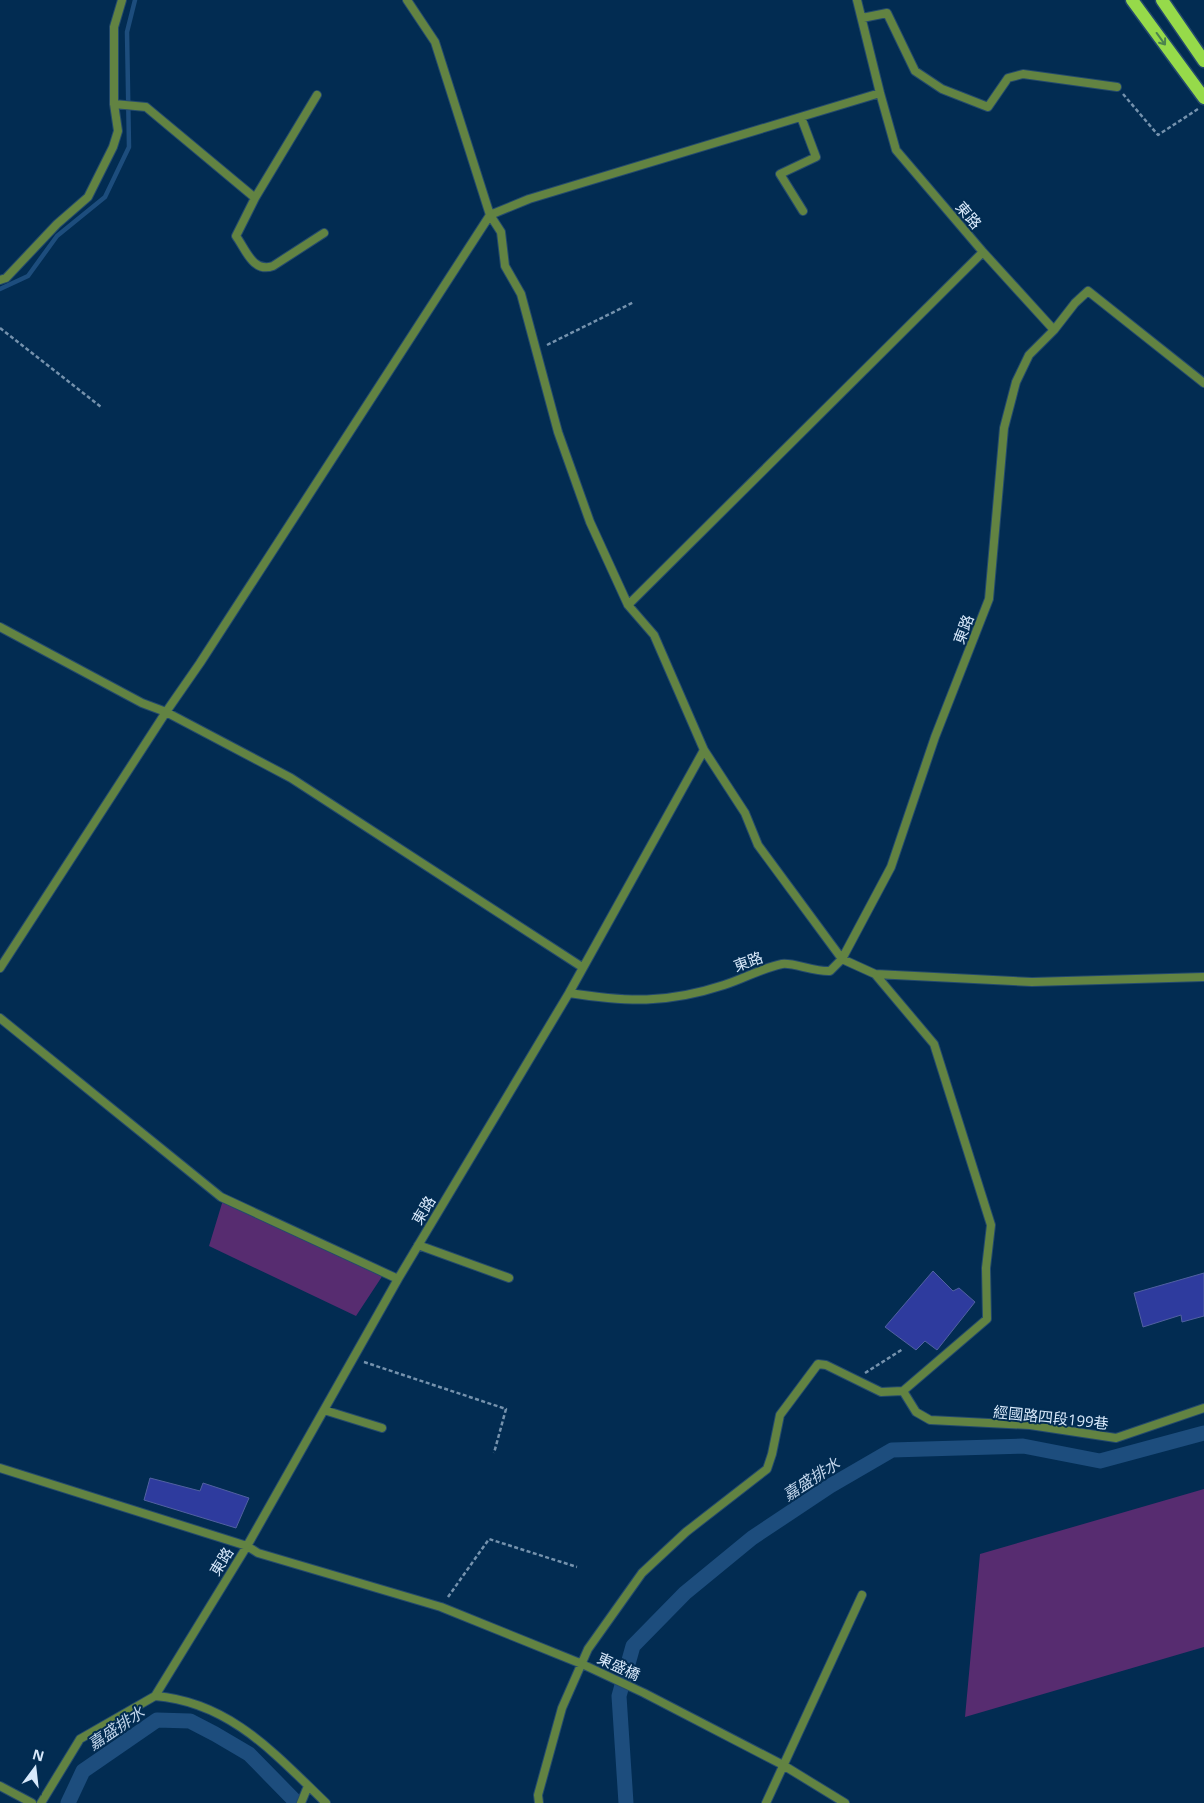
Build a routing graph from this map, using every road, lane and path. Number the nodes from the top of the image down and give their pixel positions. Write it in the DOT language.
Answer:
graph roads {
  1 [pos="122,0"];
  2 [pos="407,0"];
  3 [pos="858,0"];
  4 [pos="1132,0"];
  5 [pos="1162,0"];
  6 [pos="862,18"];
  7 [pos="1204,61"];
  8 [pos="1117,87"];
  9 [pos="880,93"];
  10 [pos="317,95"];
  11 [pos="1204,98"];
  12 [pos="118,104"];
  13 [pos="1204,105"];
  14 [pos="801,117"];
  15 [pos="255,198"];
  16 [pos="803,211"];
  17 [pos="490,215"];
  18 [pos="324,233"];
  19 [pos="983,252"];
  20 [pos="0,280"];
  21 [pos="634,302"];
  22 [pos="0,328"];
  23 [pos="1054,330"];
  24 [pos="536,350"];
  25 [pos="1204,383"];
  26 [pos="101,407"];
  27 [pos="628,605"];
  28 [pos="0,627"];
  29 [pos="166,712"];
  30 [pos="704,750"];
  31 [pos="842,959"];
  32 [pos="582,967"];
  33 [pos="0,968"];
  34 [pos="875,974"];
  35 [pos="1204,977"];
  36 [pos="569,993"];
  37 [pos="0,1018"];
  38 [pos="418,1245"];
  39 [pos="509,1278"];
  40 [pos="398,1279"];
  41 [pos="902,1349"];
  42 [pos="353,1359"];
  43 [pos="858,1379"];
  44 [pos="903,1391"];
  45 [pos="1204,1408"];
  46 [pos="324,1410"];
  47 [pos="382,1428"];
  48 [pos="494,1453"];
  49 [pos="0,1468"];
  50 [pos="247,1546"];
  51 [pos="577,1568"];
  52 [pos="862,1595"];
  53 [pos="441,1607"];
  54 [pos="582,1664"];
  55 [pos="155,1696"];
  56 [pos="783,1765"];
  57 [pos="0,1786"];
  58 [pos="308,1786"];
  59 [pos="32,1803"];
  60 [pos="41,1803"];
  61 [pos="301,1803"];
  62 [pos="326,1803"];
  63 [pos="539,1803"];
  64 [pos="766,1803"];
  65 [pos="845,1803"];
  1 -- 12 [label="lane"];
  2 -- 17 [label="lane"];
  3 -- 6 [label="lane, 東路"];
  4 -- 11 [label="main road, one-way"];
  5 -- 7 [label="main road"];
  6 -- 8 [label="lane"];
  6 -- 9 [label="lane, 東路"];
  8 -- 13 [label="path"];
  9 -- 14 [label="lane"];
  9 -- 19 [label="lane, 東路"];
  10 -- 15 [label="lane"];
  12 -- 15 [label="lane"];
  12 -- 20 [label="lane"];
  14 -- 16 [label="lane"];
  14 -- 17 [label="lane"];
  15 -- 18 [label="lane"];
  17 -- 24 [label="lane"];
  17 -- 29 [label="lane"];
  19 -- 23 [label="lane, 東路"];
  19 -- 27 [label="lane"];
  21 -- 24 [label="path"];
  22 -- 26 [label="path"];
  23 -- 25 [label="lane"];
  23 -- 31 [label="lane, 東路"];
  24 -- 27 [label="lane"];
  27 -- 30 [label="lane"];
  28 -- 29 [label="lane"];
  29 -- 32 [label="lane"];
  29 -- 33 [label="lane"];
  30 -- 31 [label="lane"];
  30 -- 32 [label="lane"];
  31 -- 34 [label="lane"];
  31 -- 36 [label="lane, 東路"];
  32 -- 36 [label="lane"];
  34 -- 35 [label="lane"];
  34 -- 44 [label="lane"];
  36 -- 38 [label="lane, 東路"];
  37 -- 40 [label="lane"];
  38 -- 39 [label="lane"];
  38 -- 40 [label="lane, 東路"];
  40 -- 42 [label="lane, 東路"];
  41 -- 43 [label="path"];
  42 -- 46 [label="lane, 東路"];
  42 -- 48 [label="path"];
  43 -- 44 [label="lane"];
  43 -- 54 [label="lane"];
  44 -- 45 [label="lane, 經國路四段199巷"];
  46 -- 47 [label="lane"];
  46 -- 50 [label="lane, 東路"];
  49 -- 50 [label="lane, 東盛橋"];
  50 -- 53 [label="lane, 東盛橋"];
  50 -- 55 [label="lane, 東路"];
  51 -- 53 [label="path"];
  52 -- 56 [label="lane"];
  53 -- 54 [label="lane, 東盛橋"];
  54 -- 56 [label="lane, 東盛橋"];
  54 -- 63 [label="lane"];
  55 -- 58 [label="lane"];
  55 -- 60 [label="lane, 東路"];
  56 -- 64 [label="lane"];
  56 -- 65 [label="lane, 東盛橋"];
  57 -- 59 [label="lane"];
  58 -- 61 [label="lane"];
  58 -- 62 [label="lane"];
}
